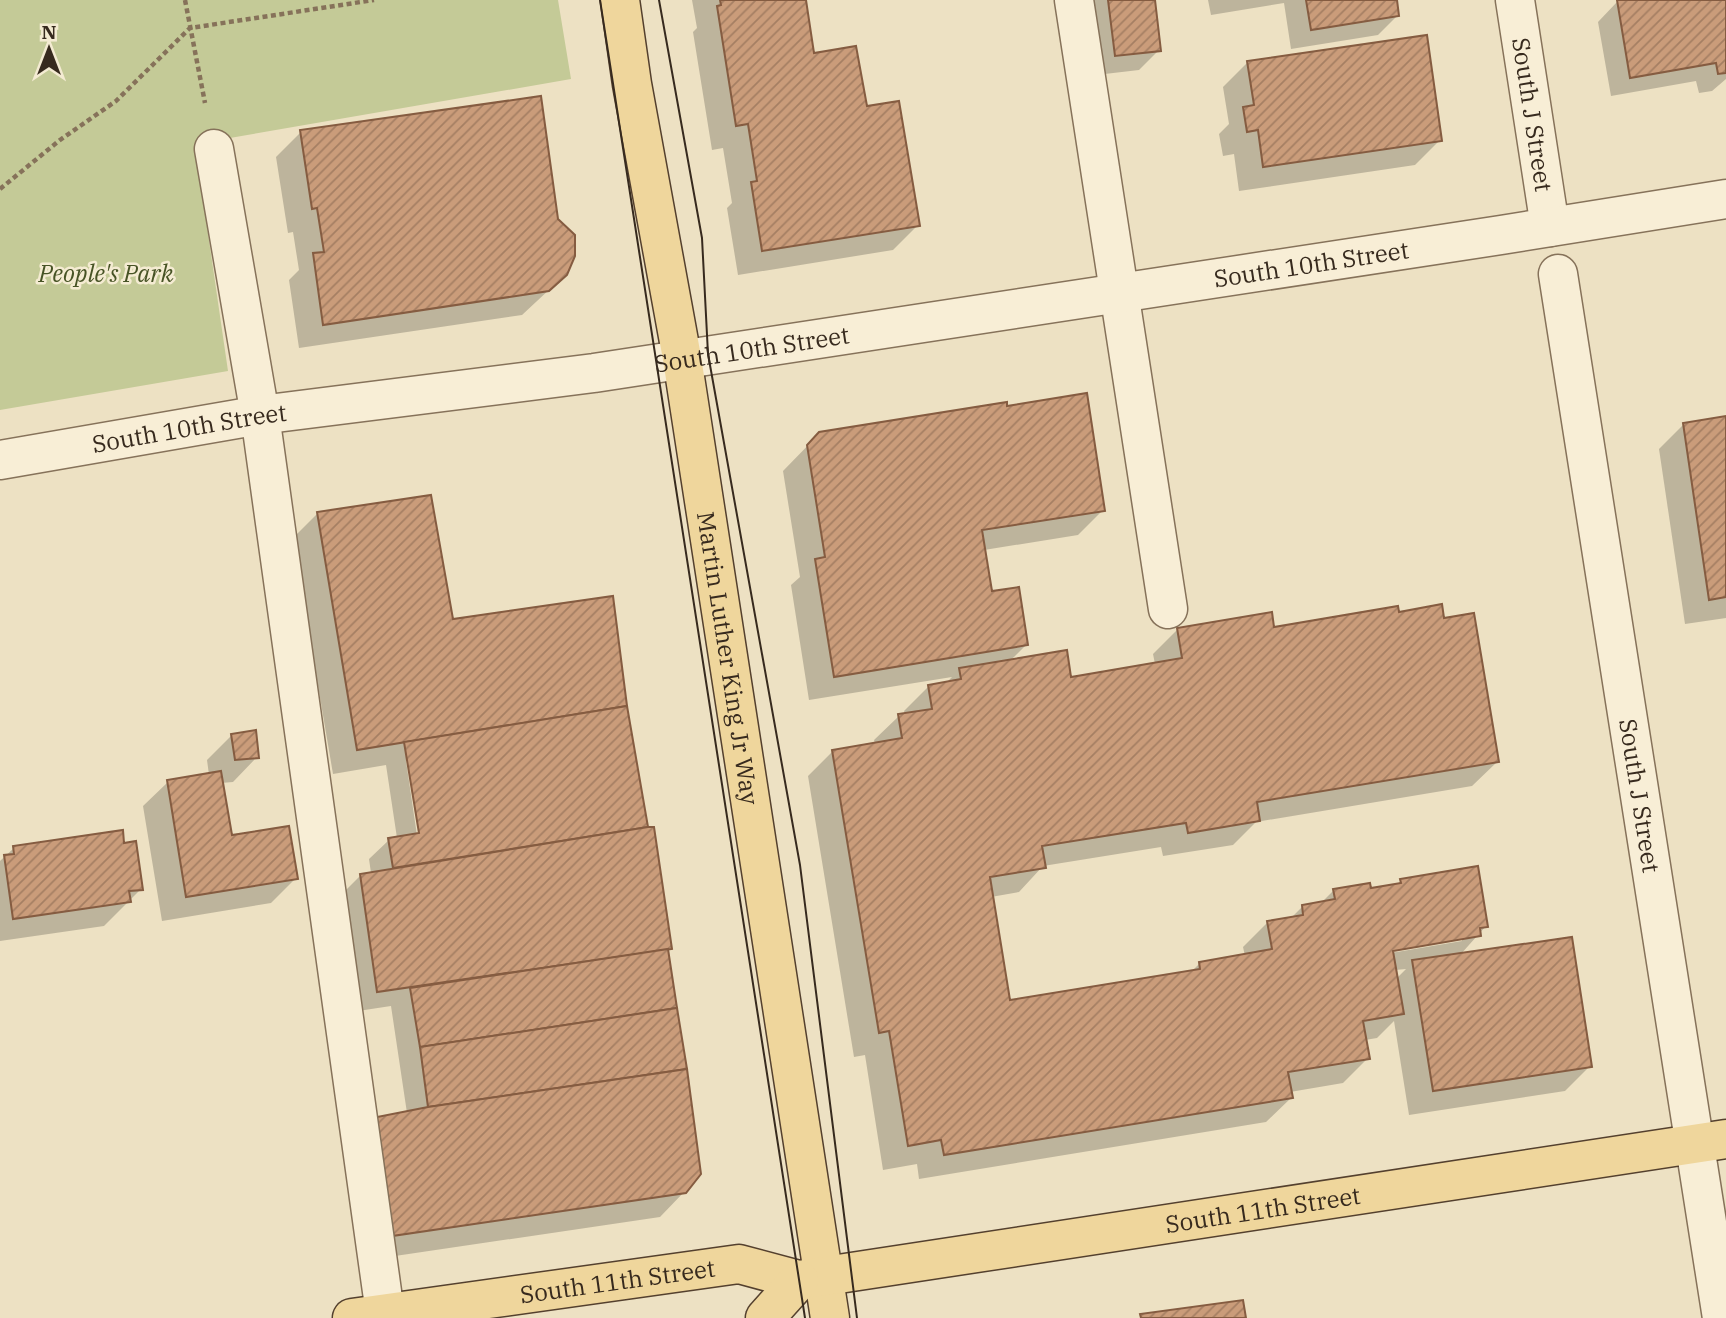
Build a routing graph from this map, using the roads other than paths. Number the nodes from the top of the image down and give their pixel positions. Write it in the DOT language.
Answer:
graph roads {
  1 [pos="620,0"];
  2 [pos="1074,0"];
  3 [pos="1515,0"];
  4 [pos="214,149"];
  5 [pos="1726,199"];
  6 [pos="1594,220"];
  7 [pos="1550,226"];
  8 [pos="1501,235"];
  9 [pos="1558,274"];
  10 [pos="1121,292"];
  11 [pos="681,358"];
  12 [pos="260,415"];
  13 [pos="0,460"];
  14 [pos="1168,609"];
  15 [pos="1710,1141"];
  16 [pos="812,1278"];
  17 [pos="369,1315"];
  18 [pos="765,1318"];
  19 [pos="830,1318"];
  20 [pos="1721,1318"];
  1 -- 11 [label="main road, Martin Luther King Jr Way"];
  2 -- 10 [label="street"];
  3 -- 7 [label="street, South J Street"];
  4 -- 12 [label="street"];
  5 -- 6 [label="street, South 10th Street"];
  6 -- 7 [label="street, South 10th Street"];
  6 -- 9 [label="street"];
  7 -- 8 [label="street, South 10th Street"];
  8 -- 9 [label="street"];
  8 -- 10 [label="street, South 10th Street"];
  9 -- 15 [label="street, South J Street"];
  10 -- 11 [label="street, South 10th Street"];
  10 -- 14 [label="street"];
  11 -- 12 [label="street, South 10th Street"];
  11 -- 16 [label="main road, Martin Luther King Jr Way"];
  12 -- 13 [label="street, South 10th Street"];
  12 -- 17 [label="street"];
  15 -- 16 [label="main road, South 11th Street"];
  15 -- 20 [label="street, South J Street"];
  16 -- 17 [label="main road, South 11th Street"];
  16 -- 18 [label="main road"];
  16 -- 19 [label="main road, Martin Luther King Jr Way"];
}
